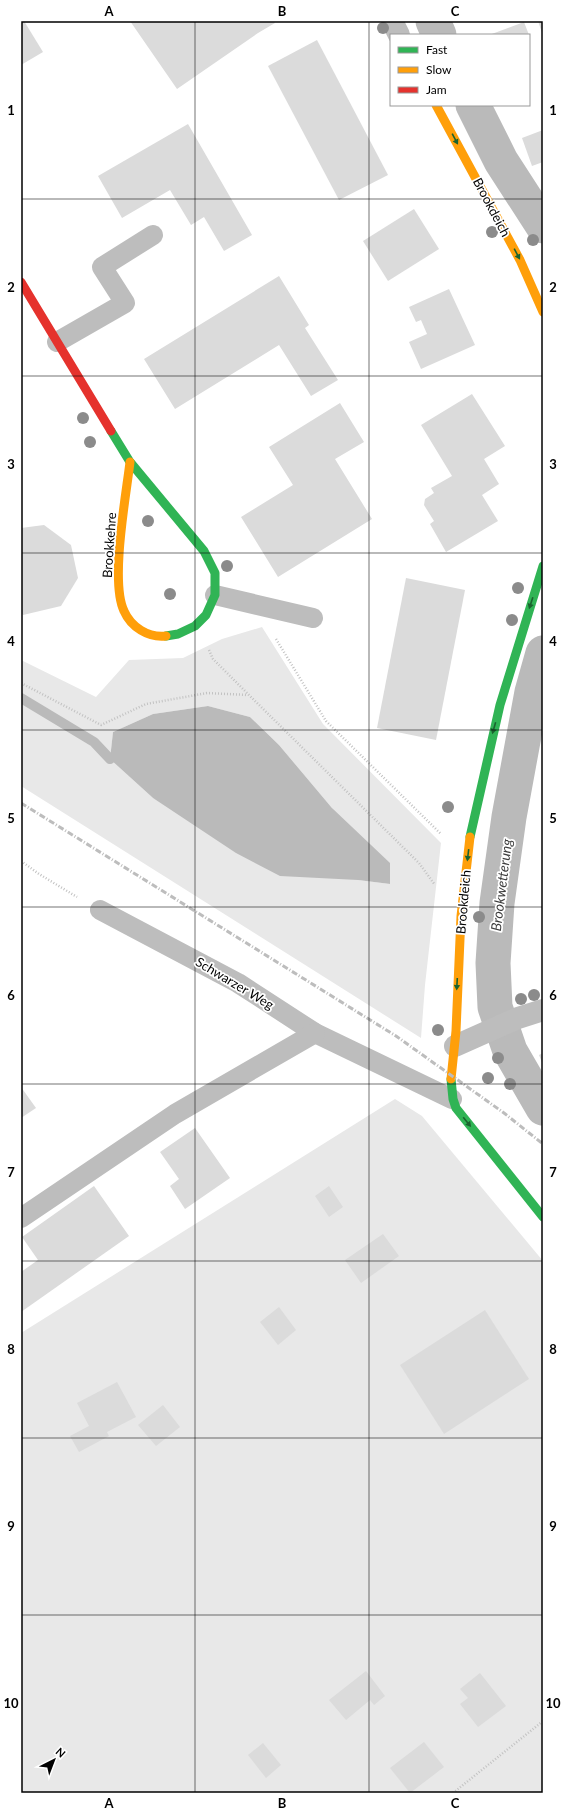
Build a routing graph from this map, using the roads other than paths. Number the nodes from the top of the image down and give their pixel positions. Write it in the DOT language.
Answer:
graph roads {
  1 [pos="392,21"];
  2 [pos="398,34"];
  3 [pos="437,106"];
  4 [pos="153,235"];
  5 [pos="21,282"];
  6 [pos="543,312"];
  7 [pos="57,342"];
  8 [pos="130,462"];
  9 [pos="543,566"];
  10 [pos="215,595"];
  11 [pos="313,618"];
  12 [pos="100,910"];
  13 [pos="543,1010"];
  14 [pos="316,1032"];
  15 [pos="456,1046"];
  16 [pos="452,1099"];
  17 [pos="543,1217"];
  18 [pos="21,1218"];
  1 -- 2 [label="street"];
  3 -- 6 [label="street, Brookdeich, one-way"];
  4 -- 7 [label="lane"];
  5 -- 7 [label="street, Brookkehre"];
  7 -- 8 [label="street, Brookkehre"];
  8 -- 10 [label="street, Brookkehre"];
  8 -- 10 [label="street, Brookkehre"];
  9 -- 15 [label="street, Brookdeich, one-way"];
  10 -- 11 [label="lane"];
  12 -- 14 [label="lane, Schwarzer Weg"];
  13 -- 15 [label="street"];
  14 -- 16 [label="lane, Schwarzer Weg"];
  14 -- 18 [label="lane"];
  15 -- 16 [label="street, Brookdeich"];
  16 -- 17 [label="street, Brookdeich, one-way"];
}
